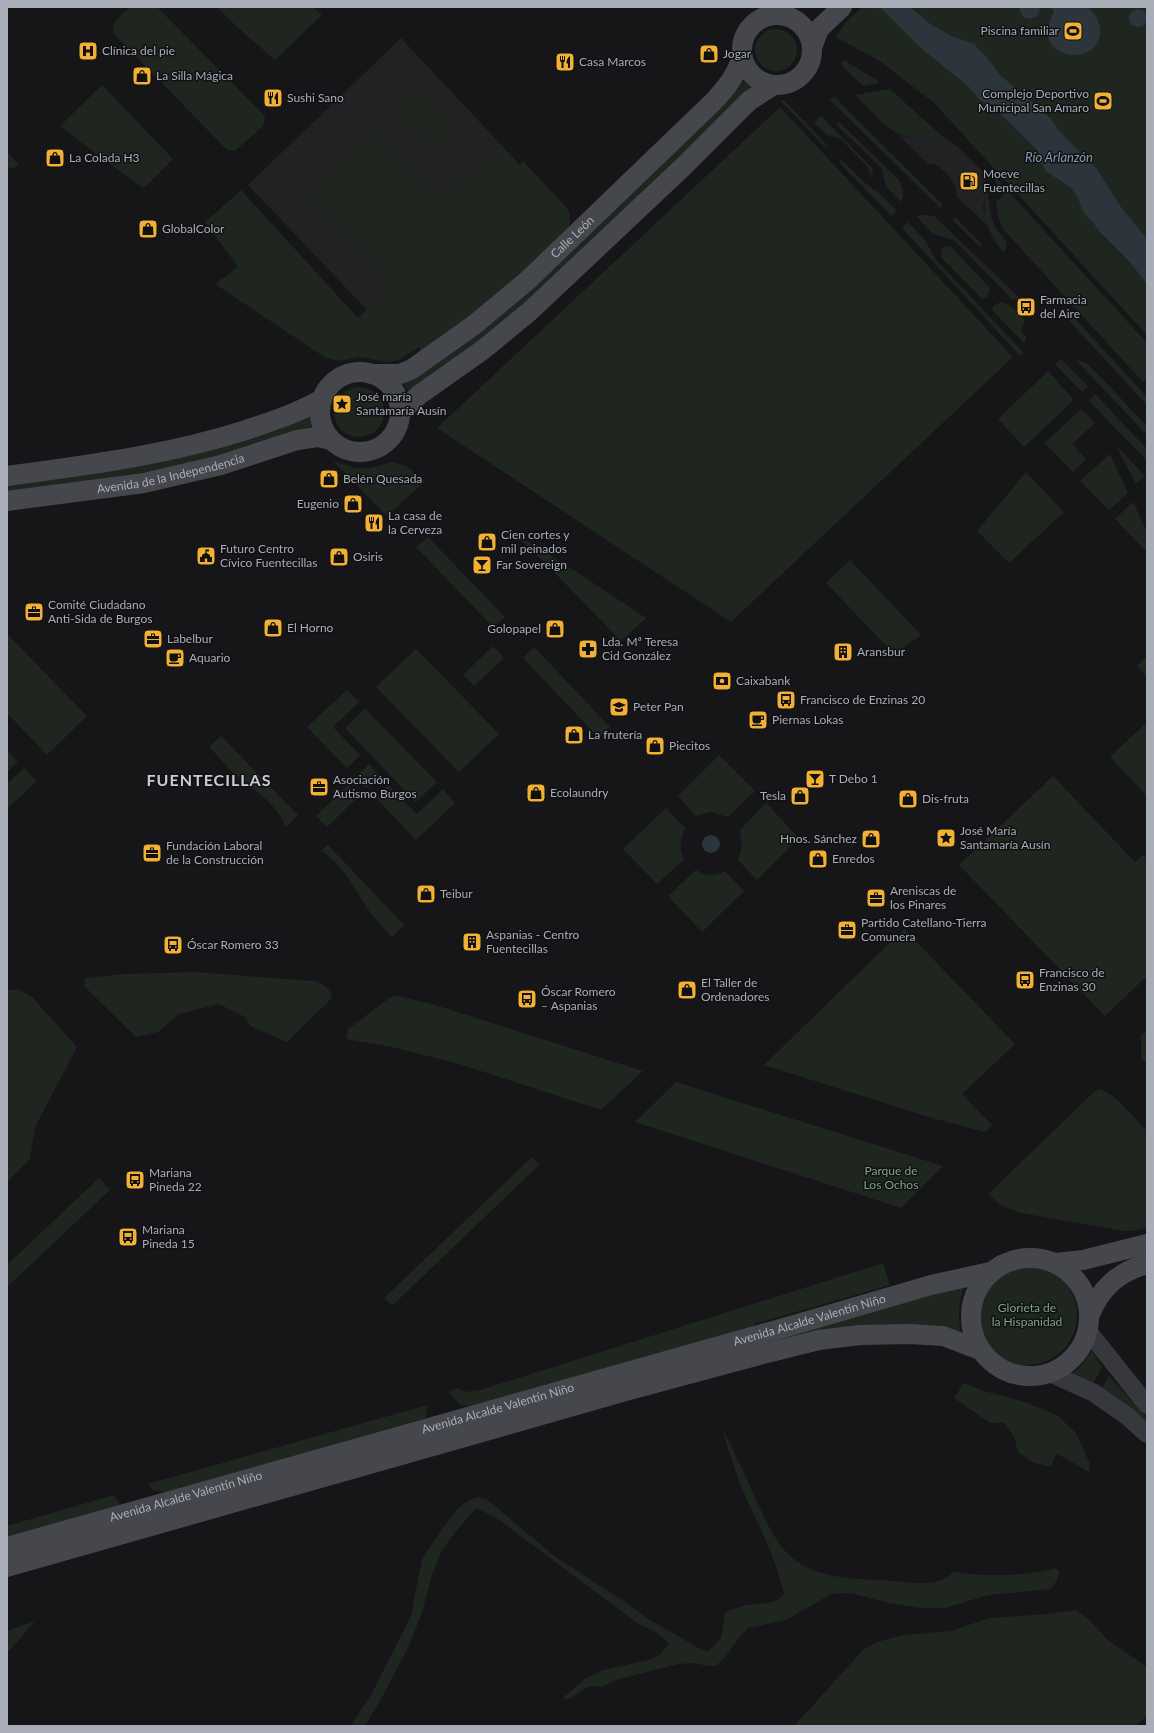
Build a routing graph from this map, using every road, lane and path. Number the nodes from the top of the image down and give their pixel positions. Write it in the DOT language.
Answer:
graph roads {
  1 [pos="842,7"];
  2 [pos="821,15"];
  3 [pos="785,16"];
  4 [pos="813,45"];
  5 [pos="742,57"];
  6 [pos="772,86"];
  7 [pos="371,374"];
  8 [pos="322,399"];
  9 [pos="400,413"];
  10 [pos="331,440"];
  11 [pos="7,476"];
  12 [pos="7,501"];
  13 [pos="1147,1244"];
  14 [pos="1056,1263"];
  15 [pos="1147,1264"];
  16 [pos="990,1272"];
  17 [pos="1089,1324"];
  18 [pos="980,1350"];
  19 [pos="1050,1373"];
  20 [pos="1147,1405"];
  21 [pos="1147,1434"];
  22 [pos="7,1547"];
  23 [pos="7,1567"];
  1 -- 2 [label="main road"];
  2 -- 3 [label="main road"];
  2 -- 4 [label="main road"];
  3 -- 4 [label="main road"];
  3 -- 5 [label="main road"];
  4 -- 6 [label="main road"];
  5 -- 6 [label="main road"];
  5 -- 7 [label="main road, Calle León"];
  6 -- 9 [label="main road, Calle León"];
  7 -- 8 [label="main road"];
  7 -- 9 [label="main road"];
  8 -- 10 [label="main road"];
  8 -- 11 [label="main road, Avenida de la Independencia"];
  9 -- 10 [label="main road"];
  10 -- 12 [label="main road, Avenida de la Independencia"];
  13 -- 14 [label="main road"];
  14 -- 16 [label="main road"];
  14 -- 17 [label="main road"];
  15 -- 17 [label="main road"];
  16 -- 18 [label="main road"];
  16 -- 22 [label="main road, Avenida Alcalde Valentín Niño"];
  17 -- 19 [label="main road"];
  17 -- 20 [label="street"];
  18 -- 19 [label="main road"];
  18 -- 23 [label="main road, Avenida Alcalde Valentín Niño"];
  19 -- 21 [label="street"];
}
